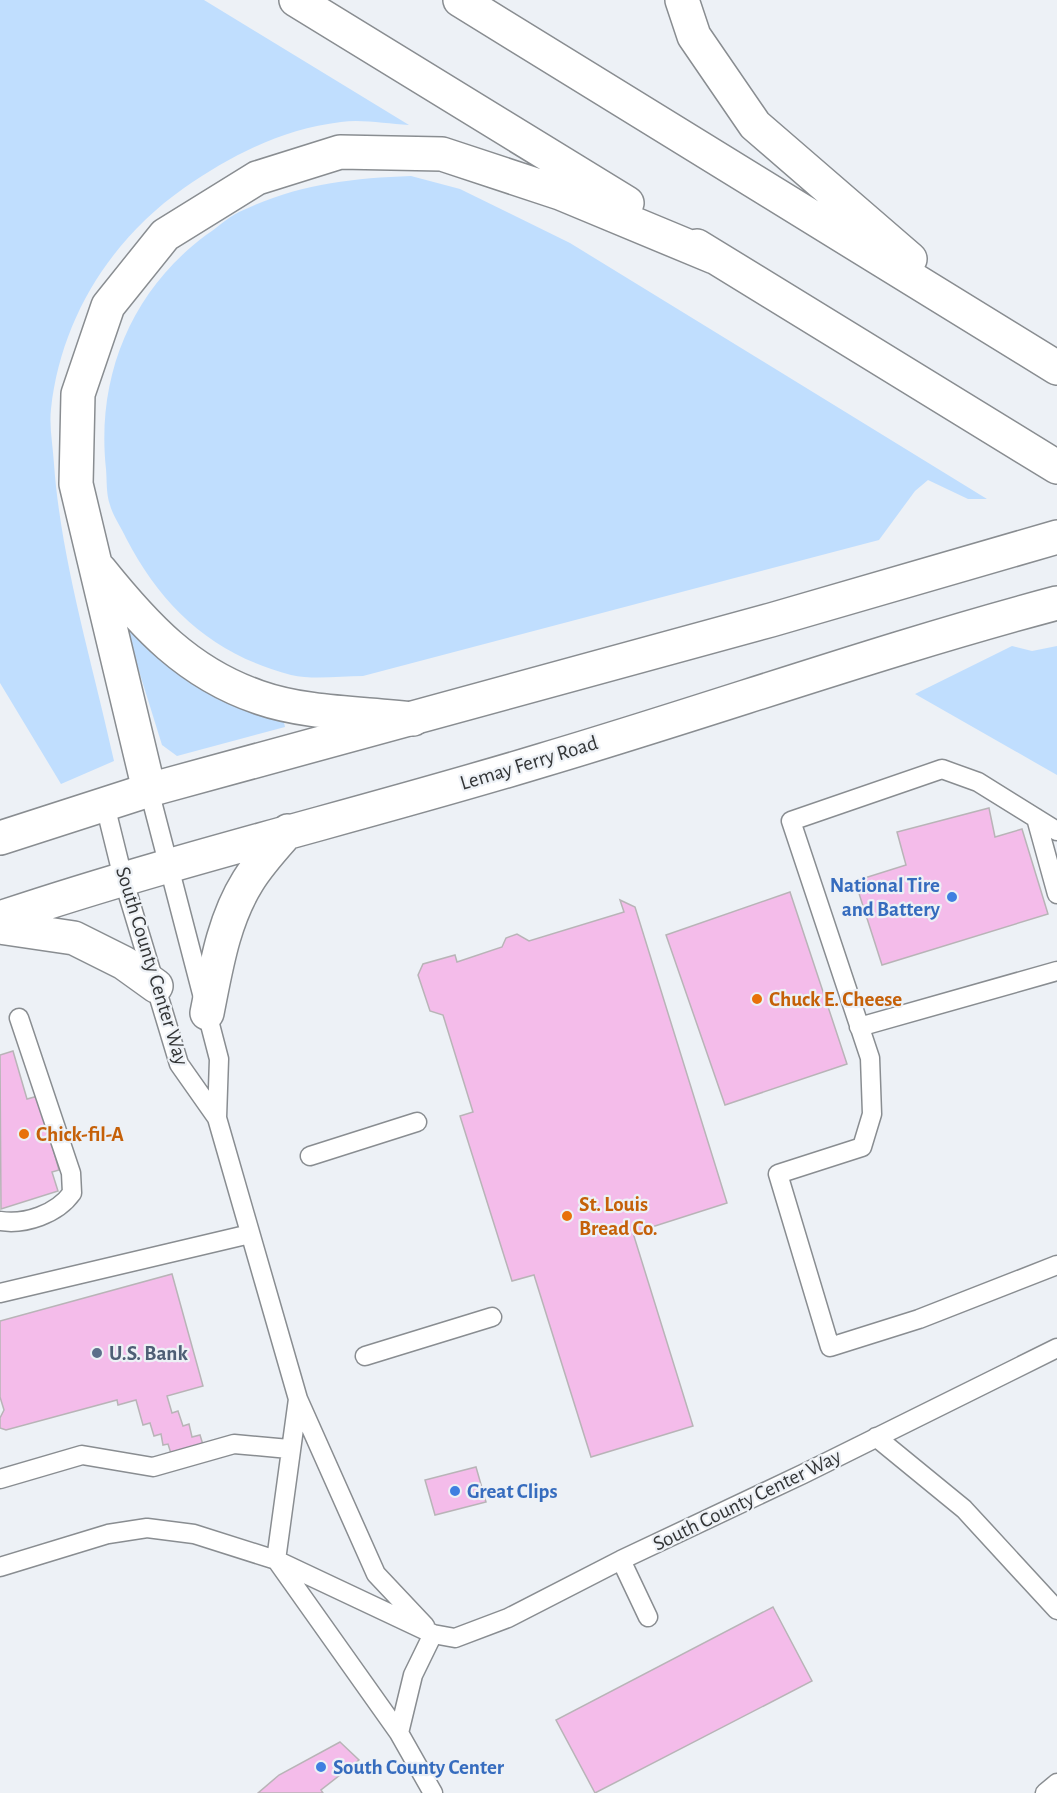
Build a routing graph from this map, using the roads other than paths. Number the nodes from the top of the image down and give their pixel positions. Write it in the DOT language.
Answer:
graph roads {
  1 [pos="296,0"];
  2 [pos="460,0"];
  3 [pos="682,0"];
  4 [pos="714,257"];
  5 [pos="989,326"];
  6 [pos="1057,368"];
  7 [pos="1057,467"];
  8 [pos="1057,537"];
  9 [pos="93,561"];
  10 [pos="1057,603"];
  11 [pos="413,718"];
  12 [pos="149,790"];
  13 [pos="105,805"];
  14 [pos="1036,818"];
  15 [pos="288,831"];
  16 [pos="1057,831"];
  17 [pos="0,838"];
  18 [pos="169,864"];
  19 [pos="123,878"];
  20 [pos="1057,894"];
  21 [pos="0,918"];
  22 [pos="0,927"];
  23 [pos="1057,971"];
  24 [pos="156,986"];
  25 [pos="207,1013"];
  26 [pos="19,1018"];
  27 [pos="860,1027"];
  28 [pos="217,1118"];
  29 [pos="417,1122"];
  30 [pos="310,1156"];
  31 [pos="5,1224"];
  32 [pos="250,1234"];
  33 [pos="1057,1265"];
  34 [pos="0,1293"];
  35 [pos="492,1317"];
  36 [pos="1057,1348"];
  37 [pos="365,1356"];
  38 [pos="298,1399"];
  39 [pos="876,1437"];
  40 [pos="289,1449"];
  41 [pos="0,1479"];
  42 [pos="276,1560"];
  43 [pos="621,1560"];
  44 [pos="0,1567"];
  45 [pos="1057,1610"];
  46 [pos="648,1617"];
  47 [pos="434,1634"];
  48 [pos="399,1733"];
  49 [pos="1057,1783"];
  50 [pos="433,1793"];
  51 [pos="1045,1793"];
  1 -- 4 [label="main road"];
  2 -- 5 [label="main road"];
  3 -- 5 [label="main road"];
  4 -- 7 [label="main road"];
  4 -- 9 [label="main road"];
  5 -- 6 [label="main road"];
  8 -- 11 [label="main road"];
  9 -- 11 [label="main road"];
  9 -- 12 [label="main road"];
  10 -- 15 [label="main road, Lemay Ferry Road"];
  11 -- 12 [label="main road"];
  12 -- 13 [label="main road"];
  12 -- 18 [label="lane, South County Center Way"];
  13 -- 17 [label="main road"];
  13 -- 19 [label="lane, South County Center Way"];
  14 -- 16 [label="lane"];
  14 -- 20 [label="lane"];
  14 -- 27 [label="lane"];
  15 -- 18 [label="main road, Lemay Ferry Road"];
  15 -- 25 [label="main road"];
  18 -- 19 [label="main road, Lemay Ferry Road"];
  18 -- 25 [label="lane, South County Center Way"];
  19 -- 21 [label="main road, Lemay Ferry Road"];
  19 -- 24 [label="lane, South County Center Way"];
  22 -- 24 [label="main road"];
  23 -- 27 [label="lane"];
  24 -- 28 [label="lane, South County Center Way"];
  25 -- 28 [label="lane, South County Center Way"];
  26 -- 31 [label="lane"];
  27 -- 33 [label="lane"];
  28 -- 32 [label="lane, South County Center Way"];
  29 -- 30 [label="lane"];
  32 -- 34 [label="lane"];
  32 -- 38 [label="lane, South County Center Way"];
  35 -- 37 [label="lane"];
  36 -- 39 [label="lane, South County Center Way"];
  38 -- 40 [label="lane, South County Center Way"];
  38 -- 47 [label="lane, South County Center Way"];
  39 -- 43 [label="lane, South County Center Way"];
  39 -- 45 [label="lane"];
  40 -- 41 [label="lane"];
  40 -- 42 [label="lane, South County Center Way"];
  42 -- 44 [label="lane, South County Center Way"];
  42 -- 47 [label="lane, South County Center Way"];
  42 -- 48 [label="lane"];
  43 -- 46 [label="lane"];
  43 -- 47 [label="lane, South County Center Way"];
  47 -- 48 [label="lane"];
  48 -- 50 [label="lane"];
  49 -- 51 [label="lane"];
}
